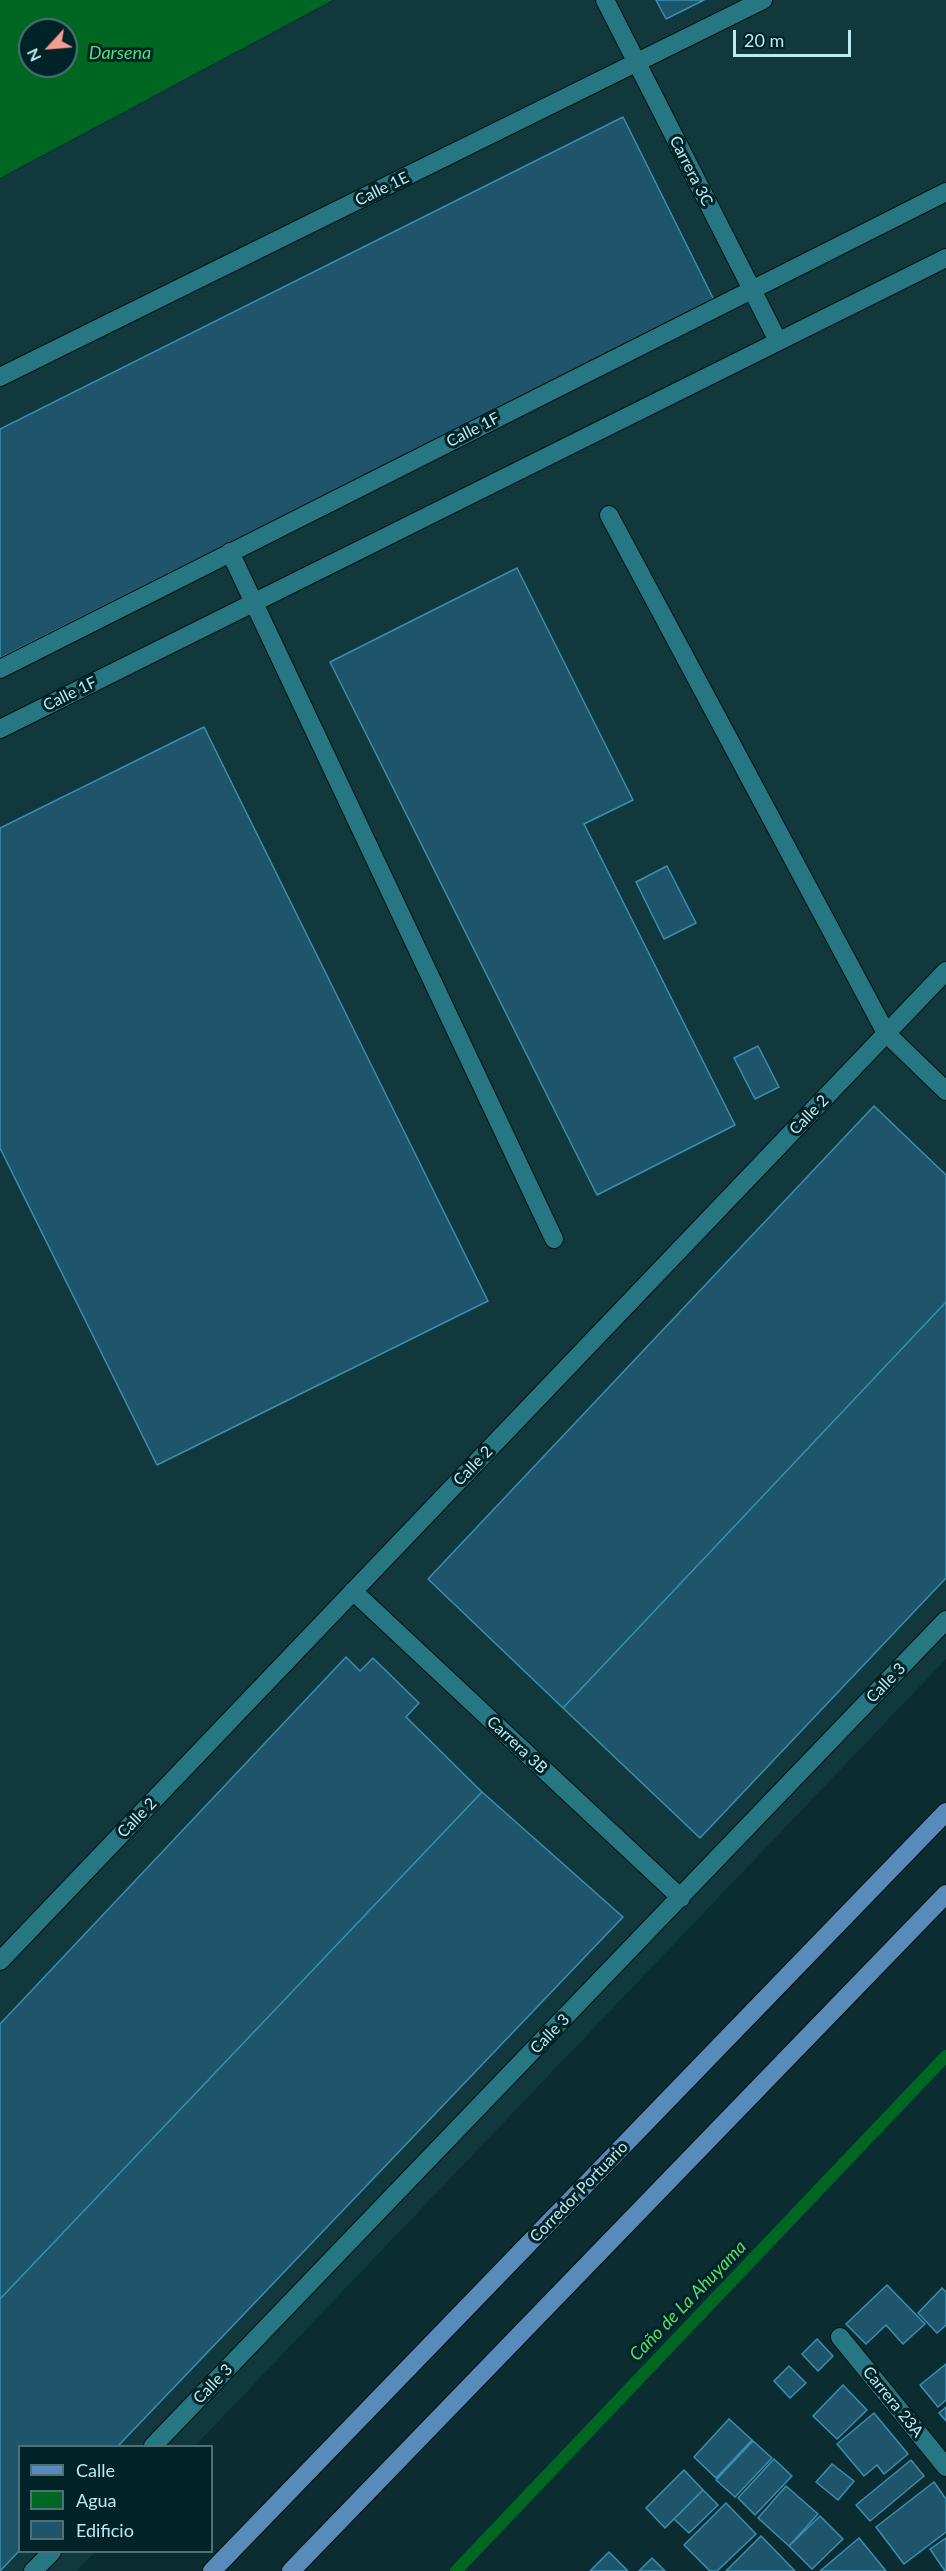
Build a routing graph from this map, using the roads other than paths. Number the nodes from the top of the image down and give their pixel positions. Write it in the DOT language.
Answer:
graph roads {
  1 [pos="605,0"];
  2 [pos="763,0"];
  3 [pos="636,63"];
  4 [pos="946,192"];
  5 [pos="946,258"];
  6 [pos="752,290"];
  7 [pos="778,341"];
  8 [pos="0,377"];
  9 [pos="609,516"];
  10 [pos="230,552"];
  11 [pos="255,602"];
  12 [pos="0,669"];
  13 [pos="0,729"];
  14 [pos="946,971"];
  15 [pos="886,1033"];
  16 [pos="946,1091"];
  17 [pos="554,1239"];
  18 [pos="353,1591"];
  19 [pos="946,1620"];
  20 [pos="946,1812"];
  21 [pos="946,1894"];
  22 [pos="681,1898"];
  23 [pos="0,1961"];
  24 [pos="840,2337"];
  25 [pos="154,2445"];
  26 [pos="946,2468"];
  27 [pos="51,2553"];
  28 [pos="33,2571"];
  29 [pos="212,2571"];
  30 [pos="291,2571"];
  1 -- 3 [label="street, Carrera 3C"];
  2 -- 3 [label="street, Calle 1E"];
  3 -- 6 [label="street, Carrera 3C"];
  3 -- 8 [label="street, Calle 1E"];
  4 -- 6 [label="street, Calle 1F"];
  5 -- 7 [label="street, Calle 1F"];
  6 -- 7 [label="street, Carrera 3C"];
  6 -- 10 [label="street, Calle 1F"];
  7 -- 11 [label="street, Calle 1F"];
  9 -- 15 [label="street"];
  10 -- 11 [label="street"];
  10 -- 12 [label="street, Calle 1F"];
  11 -- 13 [label="street, Calle 1F"];
  11 -- 17 [label="street"];
  14 -- 15 [label="street, Calle 2"];
  15 -- 16 [label="street"];
  15 -- 18 [label="street, Calle 2"];
  18 -- 22 [label="street, Carrera 3B"];
  18 -- 23 [label="street, Calle 2"];
  19 -- 22 [label="street, Calle 3"];
  20 -- 29 [label="main road, Corredor Portuario"];
  21 -- 30 [label="main road"];
  22 -- 25 [label="street, Calle 3"];
  24 -- 26 [label="street, Carrera 23A"];
  27 -- 28 [label="street"];
}
